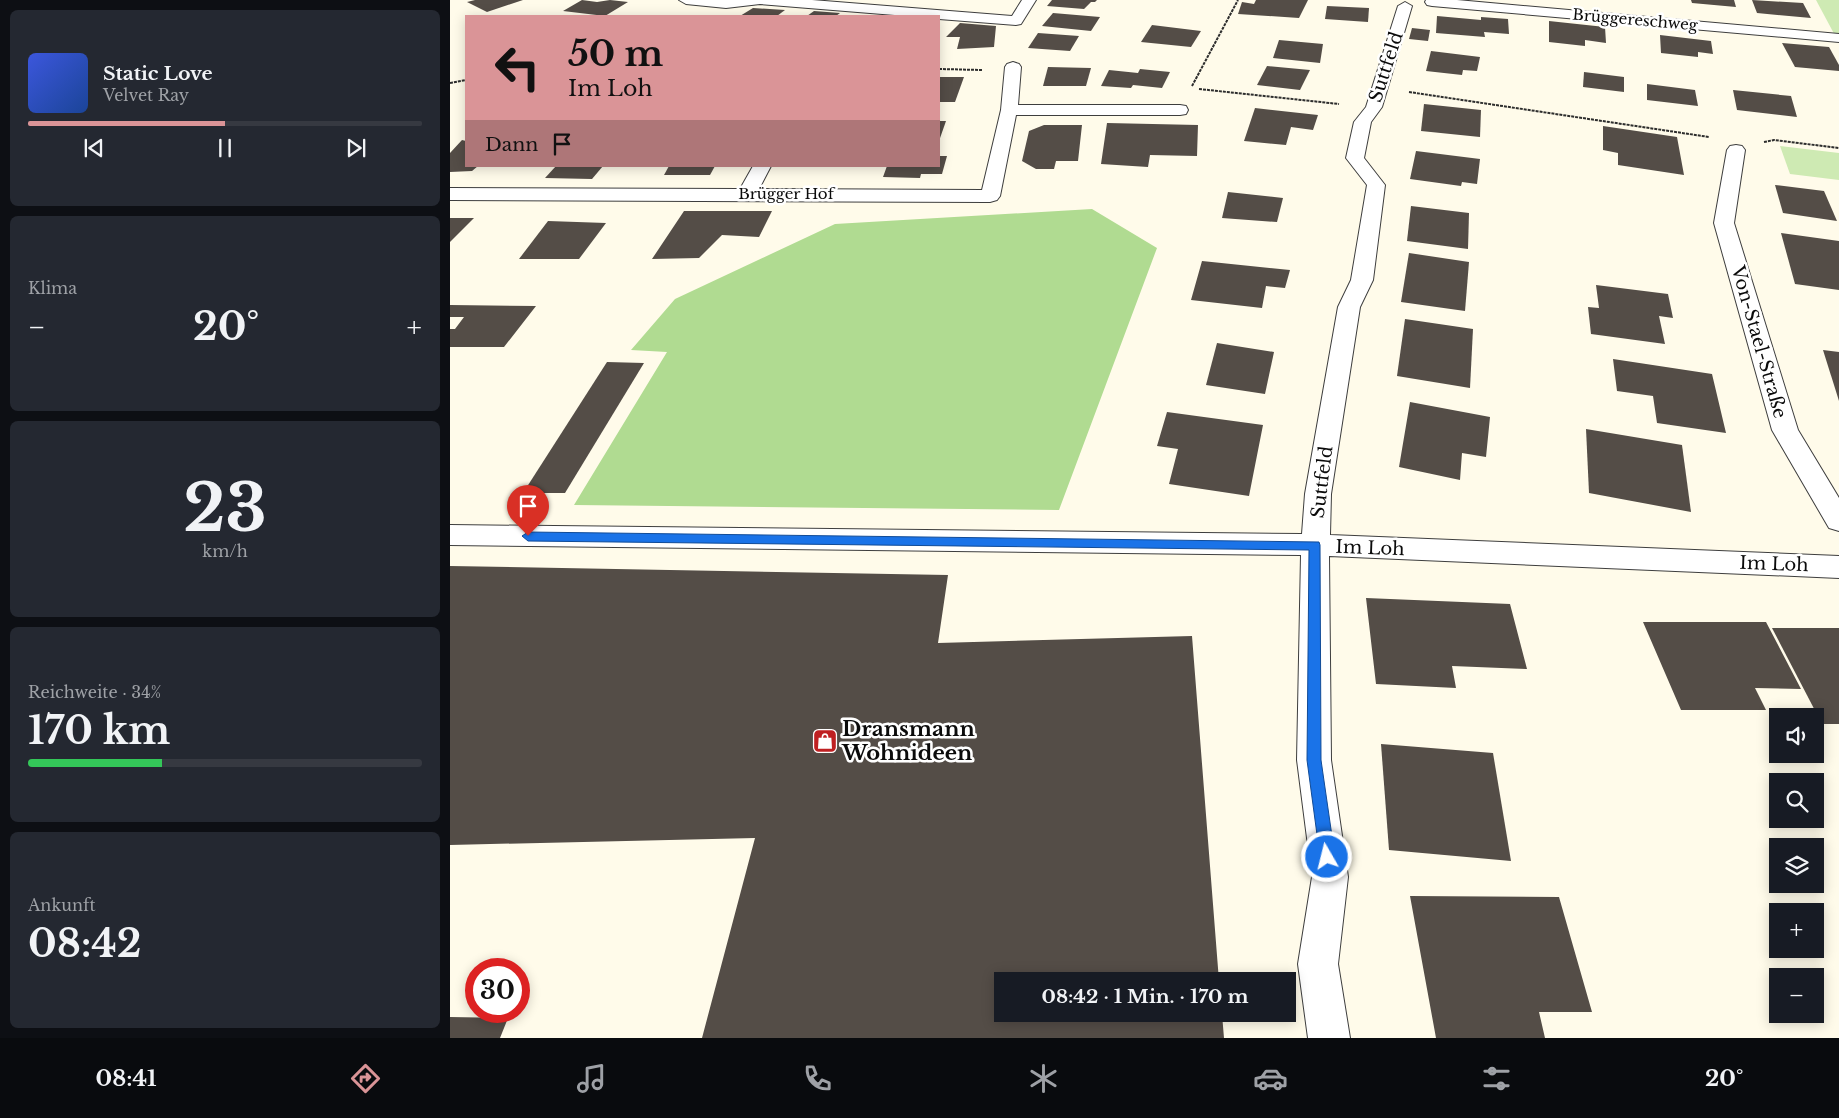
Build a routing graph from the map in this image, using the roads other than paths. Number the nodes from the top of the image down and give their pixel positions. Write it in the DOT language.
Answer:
graph roads {
  1 [pos="686,0"];
  2 [pos="760,0"];
  3 [pos="1029,0"];
  4 [pos="1432,1"];
  5 [pos="1399,3"];
  6 [pos="1839,38"];
  7 [pos="1014,67"];
  8 [pos="1009,110"];
  9 [pos="1180,110"];
  10 [pos="1736,150"];
  11 [pos="761,167"];
  12 [pos="450,194"];
  13 [pos="747,194"];
  14 [pos="1839,521"];
  15 [pos="450,536"];
  16 [pos="1314,545"];
  17 [pos="1839,566"];
  18 [pos="1329,1038"];
  1 -- 2 [label="street"];
  2 -- 3 [label="street"];
  4 -- 5 [label="street, Brüggereschweg"];
  4 -- 6 [label="street, Brüggereschweg"];
  5 -- 16 [label="street, Suttfeld"];
  7 -- 8 [label="street, Brügger Hof"];
  8 -- 9 [label="street"];
  8 -- 13 [label="street, Brügger Hof"];
  10 -- 14 [label="street, Von-Stael-Straße"];
  11 -- 13 [label="street"];
  12 -- 13 [label="street, Brügger Hof"];
  15 -- 16 [label="street, Im Loh"];
  16 -- 17 [label="street, Im Loh"];
  16 -- 18 [label="street, Suttfeld"];
}
